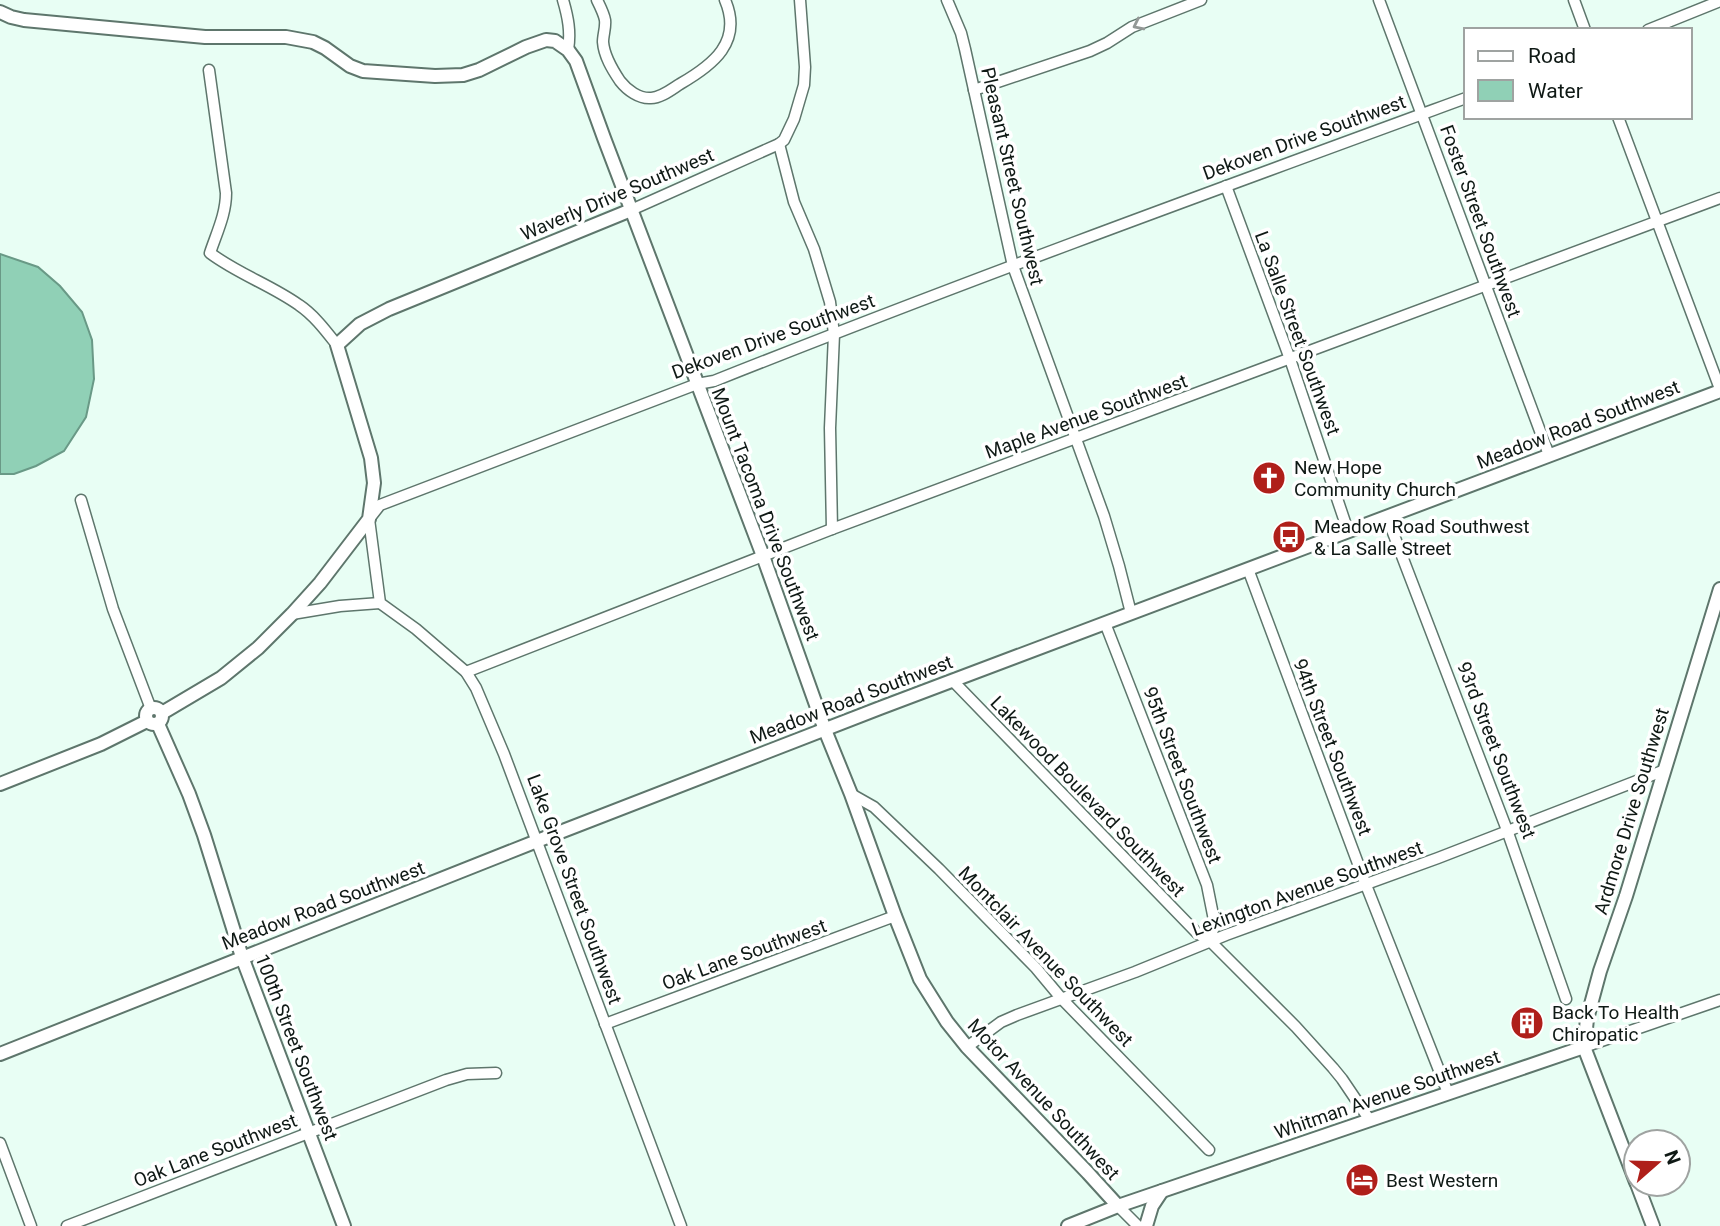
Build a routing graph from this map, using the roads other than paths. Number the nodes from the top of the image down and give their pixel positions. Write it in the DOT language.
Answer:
graph roads {
  1 [pos="563,0"];
  2 [pos="597,0"];
  3 [pos="725,0"];
  4 [pos="800,0"];
  5 [pos="947,0"];
  6 [pos="1201,0"];
  7 [pos="1379,0"];
  8 [pos="1574,0"];
  9 [pos="1720,1"];
  10 [pos="0,12"];
  11 [pos="1584,28"];
  12 [pos="1652,28"];
  13 [pos="568,50"];
  14 [pos="209,70"];
  15 [pos="974,90"];
  16 [pos="1464,99"];
  17 [pos="1422,114"];
  18 [pos="1619,119"];
  19 [pos="779,144"];
  20 [pos="1226,186"];
  21 [pos="1720,198"];
  22 [pos="631,210"];
  23 [pos="1657,222"];
  24 [pos="1013,266"];
  25 [pos="1486,285"];
  26 [pos="834,334"];
  27 [pos="337,345"];
  28 [pos="1290,359"];
  29 [pos="697,384"];
  30 [pos="1720,390"];
  31 [pos="1076,438"];
  32 [pos="1549,456"];
  33 [pos="81,500"];
  34 [pos="1387,517"];
  35 [pos="369,519"];
  36 [pos="832,529"];
  37 [pos="1348,531"];
  38 [pos="763,556"];
  39 [pos="1248,569"];
  40 [pos="1720,589"];
  41 [pos="380,603"];
  42 [pos="1131,613"];
  43 [pos="292,614"];
  44 [pos="1105,623"];
  45 [pos="466,672"];
  46 [pos="953,681"];
  47 [pos="155,717"];
  48 [pos="825,730"];
  49 [pos="1665,769"];
  50 [pos="0,784"];
  51 [pos="851,794"];
  52 [pos="1507,830"];
  53 [pos="537,841"];
  54 [pos="1366,885"];
  55 [pos="895,916"];
  56 [pos="1211,942"];
  57 [pos="242,957"];
  58 [pos="1061,998"];
  59 [pos="1566,999"];
  60 [pos="1720,1000"];
  61 [pos="605,1024"];
  62 [pos="967,1047"];
  63 [pos="1584,1047"];
  64 [pos="0,1054"];
  65 [pos="496,1073"];
  66 [pos="1448,1093"];
  67 [pos="1368,1119"];
  68 [pos="310,1133"];
  69 [pos="0,1143"];
  70 [pos="1622,1146"];
  71 [pos="1209,1150"];
  72 [pos="1162,1191"];
  73 [pos="1642,1198"];
  74 [pos="1118,1206"];
  75 [pos="32,1226"];
  76 [pos="67,1226"];
  77 [pos="344,1226"];
  78 [pos="681,1226"];
  79 [pos="1068,1226"];
  80 [pos="1138,1226"];
  81 [pos="1146,1226"];
  82 [pos="1653,1226"];
  1 -- 13 [label="street"];
  2 -- 3 [label="street"];
  4 -- 19 [label="street"];
  5 -- 15 [label="street, Pleasant Street Southwest"];
  6 -- 15 [label="street, one-way"];
  7 -- 17 [label="street, Foster Street Southwest"];
  8 -- 11 [label="street"];
  9 -- 12 [label="street"];
  10 -- 13 [label="street"];
  13 -- 22 [label="street, Mount Tacoma Drive Southwest"];
  14 -- 27 [label="street"];
  15 -- 24 [label="street, Pleasant Street Southwest"];
  16 -- 17 [label="street, Dekoven Drive Southwest"];
  17 -- 20 [label="street, Dekoven Drive Southwest"];
  17 -- 25 [label="street, Foster Street Southwest"];
  18 -- 23 [label="street"];
  19 -- 22 [label="street, Waverly Drive Southwest"];
  19 -- 26 [label="street"];
  20 -- 24 [label="street, Dekoven Drive Southwest"];
  20 -- 28 [label="street, La Salle Street Southwest"];
  21 -- 23 [label="street, Maple Avenue Southwest"];
  22 -- 27 [label="street, Waverly Drive Southwest"];
  22 -- 29 [label="street, Mount Tacoma Drive Southwest"];
  23 -- 25 [label="street, Maple Avenue Southwest"];
  23 -- 30 [label="street"];
  24 -- 26 [label="street, Dekoven Drive Southwest"];
  24 -- 31 [label="street, Pleasant Street Southwest"];
  25 -- 28 [label="street, Maple Avenue Southwest"];
  25 -- 32 [label="street, Foster Street Southwest"];
  26 -- 29 [label="street, Dekoven Drive Southwest"];
  26 -- 36 [label="street"];
  27 -- 35 [label="street"];
  28 -- 31 [label="street, Maple Avenue Southwest"];
  28 -- 37 [label="street, La Salle Street Southwest"];
  29 -- 35 [label="street, Dekoven Drive Southwest"];
  29 -- 38 [label="street, Mount Tacoma Drive Southwest"];
  30 -- 32 [label="street, Meadow Road Southwest"];
  31 -- 36 [label="street, Maple Avenue Southwest"];
  31 -- 42 [label="street"];
  32 -- 34 [label="street, Meadow Road Southwest"];
  33 -- 47 [label="street, 100th Street Southwest"];
  34 -- 37 [label="street, Meadow Road Southwest"];
  34 -- 52 [label="street, 93rd Street Southwest"];
  35 -- 41 [label="street"];
  35 -- 43 [label="street, Dekoven Drive Southwest"];
  36 -- 38 [label="street, Maple Avenue Southwest"];
  37 -- 39 [label="street, Meadow Road Southwest"];
  38 -- 45 [label="street, Maple Avenue Southwest"];
  38 -- 48 [label="street, Mount Tacoma Drive Southwest"];
  39 -- 42 [label="street, Meadow Road Southwest"];
  39 -- 54 [label="street, 94th Street Southwest"];
  40 -- 49 [label="street, Ardmore Drive Southwest"];
  41 -- 43 [label="street"];
  41 -- 45 [label="street, Lake Grove Street Southwest"];
  42 -- 44 [label="street, Meadow Road Southwest"];
  43 -- 47 [label="street, Dekoven Drive Southwest"];
  44 -- 46 [label="street, Meadow Road Southwest"];
  44 -- 56 [label="street, 95th Street Southwest"];
  45 -- 53 [label="street, Lake Grove Street Southwest"];
  46 -- 48 [label="street, Meadow Road Southwest"];
  46 -- 56 [label="street, Lakewood Boulevard Southwest"];
  47 -- 50 [label="street, Dekoven Drive Southwest"];
  47 -- 57 [label="street, 100th Street Southwest"];
  48 -- 51 [label="street, Mount Tacoma Drive Southwest"];
  48 -- 53 [label="street, Meadow Road Southwest"];
  49 -- 52 [label="street, Lexington Avenue Southwest"];
  49 -- 63 [label="street, Ardmore Drive Southwest"];
  51 -- 55 [label="street, Mount Tacoma Drive Southwest"];
  51 -- 58 [label="street, Montclair Avenue Southwest"];
  52 -- 54 [label="street, Lexington Avenue Southwest"];
  52 -- 59 [label="street, 93rd Street Southwest"];
  53 -- 57 [label="street, Meadow Road Southwest"];
  53 -- 61 [label="street, Lake Grove Street Southwest"];
  54 -- 56 [label="street, Lexington Avenue Southwest"];
  54 -- 66 [label="street, 94th Street Southwest"];
  55 -- 61 [label="street, Oak Lane Southwest"];
  55 -- 62 [label="street, Motor Avenue Southwest"];
  56 -- 58 [label="street, Lexington Avenue Southwest"];
  56 -- 67 [label="street, Lakewood Boulevard Southwest"];
  57 -- 64 [label="street, Meadow Road Southwest"];
  57 -- 68 [label="street, 100th Street Southwest"];
  58 -- 62 [label="street, Lexington Avenue Southwest"];
  58 -- 71 [label="street, Montclair Avenue Southwest"];
  60 -- 63 [label="street, Whitman Avenue Southwest"];
  61 -- 78 [label="street, Lake Grove Street Southwest"];
  62 -- 74 [label="street, Motor Avenue Southwest"];
  63 -- 66 [label="street, Whitman Avenue Southwest"];
  63 -- 70 [label="street"];
  65 -- 68 [label="street, Oak Lane Southwest"];
  66 -- 67 [label="street, Whitman Avenue Southwest"];
  67 -- 72 [label="street, Whitman Avenue Southwest"];
  68 -- 76 [label="street, Oak Lane Southwest"];
  68 -- 77 [label="street, 100th Street Southwest"];
  69 -- 75 [label="street"];
  72 -- 74 [label="street, Whitman Avenue Southwest"];
  72 -- 81 [label="street"];
  73 -- 82 [label="street"];
  74 -- 79 [label="street, Whitman Avenue Southwest"];
  74 -- 80 [label="street, Motor Avenue Southwest"];
}
